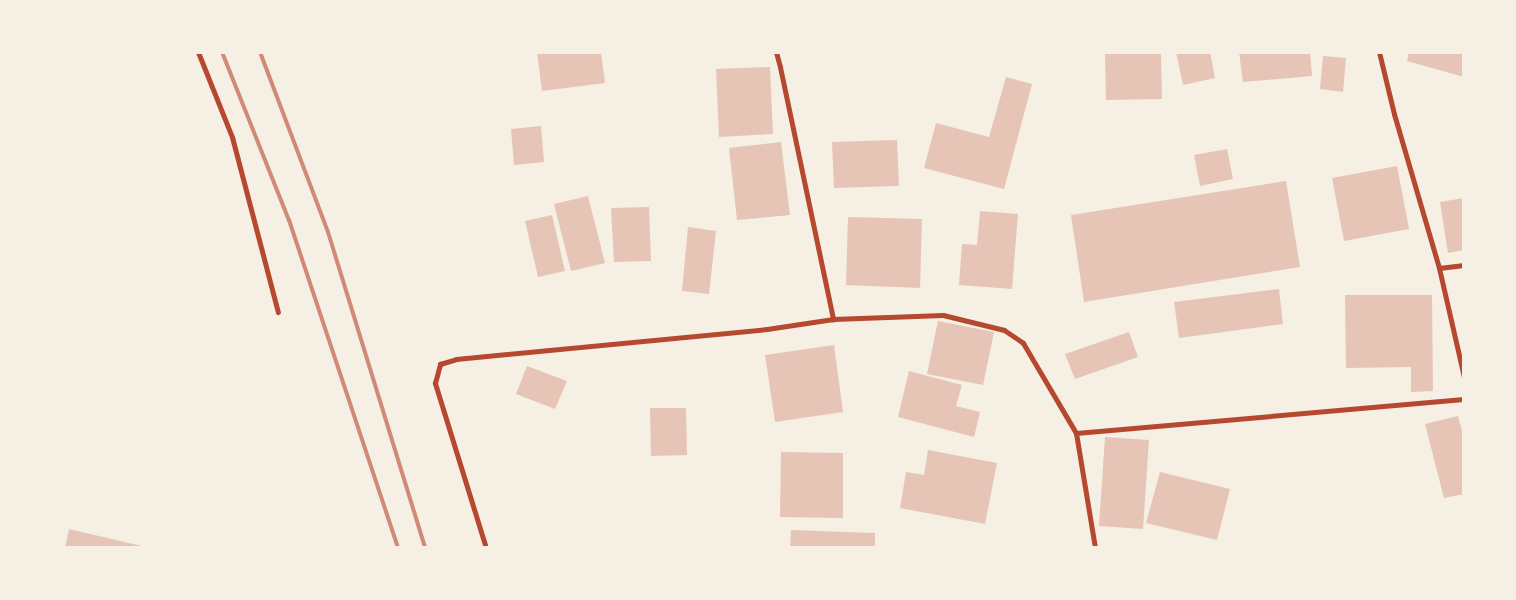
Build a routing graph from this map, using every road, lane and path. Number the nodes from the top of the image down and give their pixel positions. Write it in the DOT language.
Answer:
graph roads {
  1 [pos="198,52"];
  2 [pos="776,52"];
  3 [pos="1379,52"];
  4 [pos="1464,265"];
  5 [pos="1439,268"];
  6 [pos="278,312"];
  7 [pos="833,319"];
  8 [pos="1464,377"];
  9 [pos="1464,399"];
  10 [pos="1076,433"];
  11 [pos="486,548"];
  12 [pos="1095,548"];
  1 -- 6 [label="street"];
  2 -- 7 [label="street"];
  3 -- 5 [label="street"];
  4 -- 5 [label="street"];
  5 -- 8 [label="street"];
  7 -- 10 [label="street"];
  7 -- 11 [label="street"];
  9 -- 10 [label="street"];
  10 -- 12 [label="street"];
}
